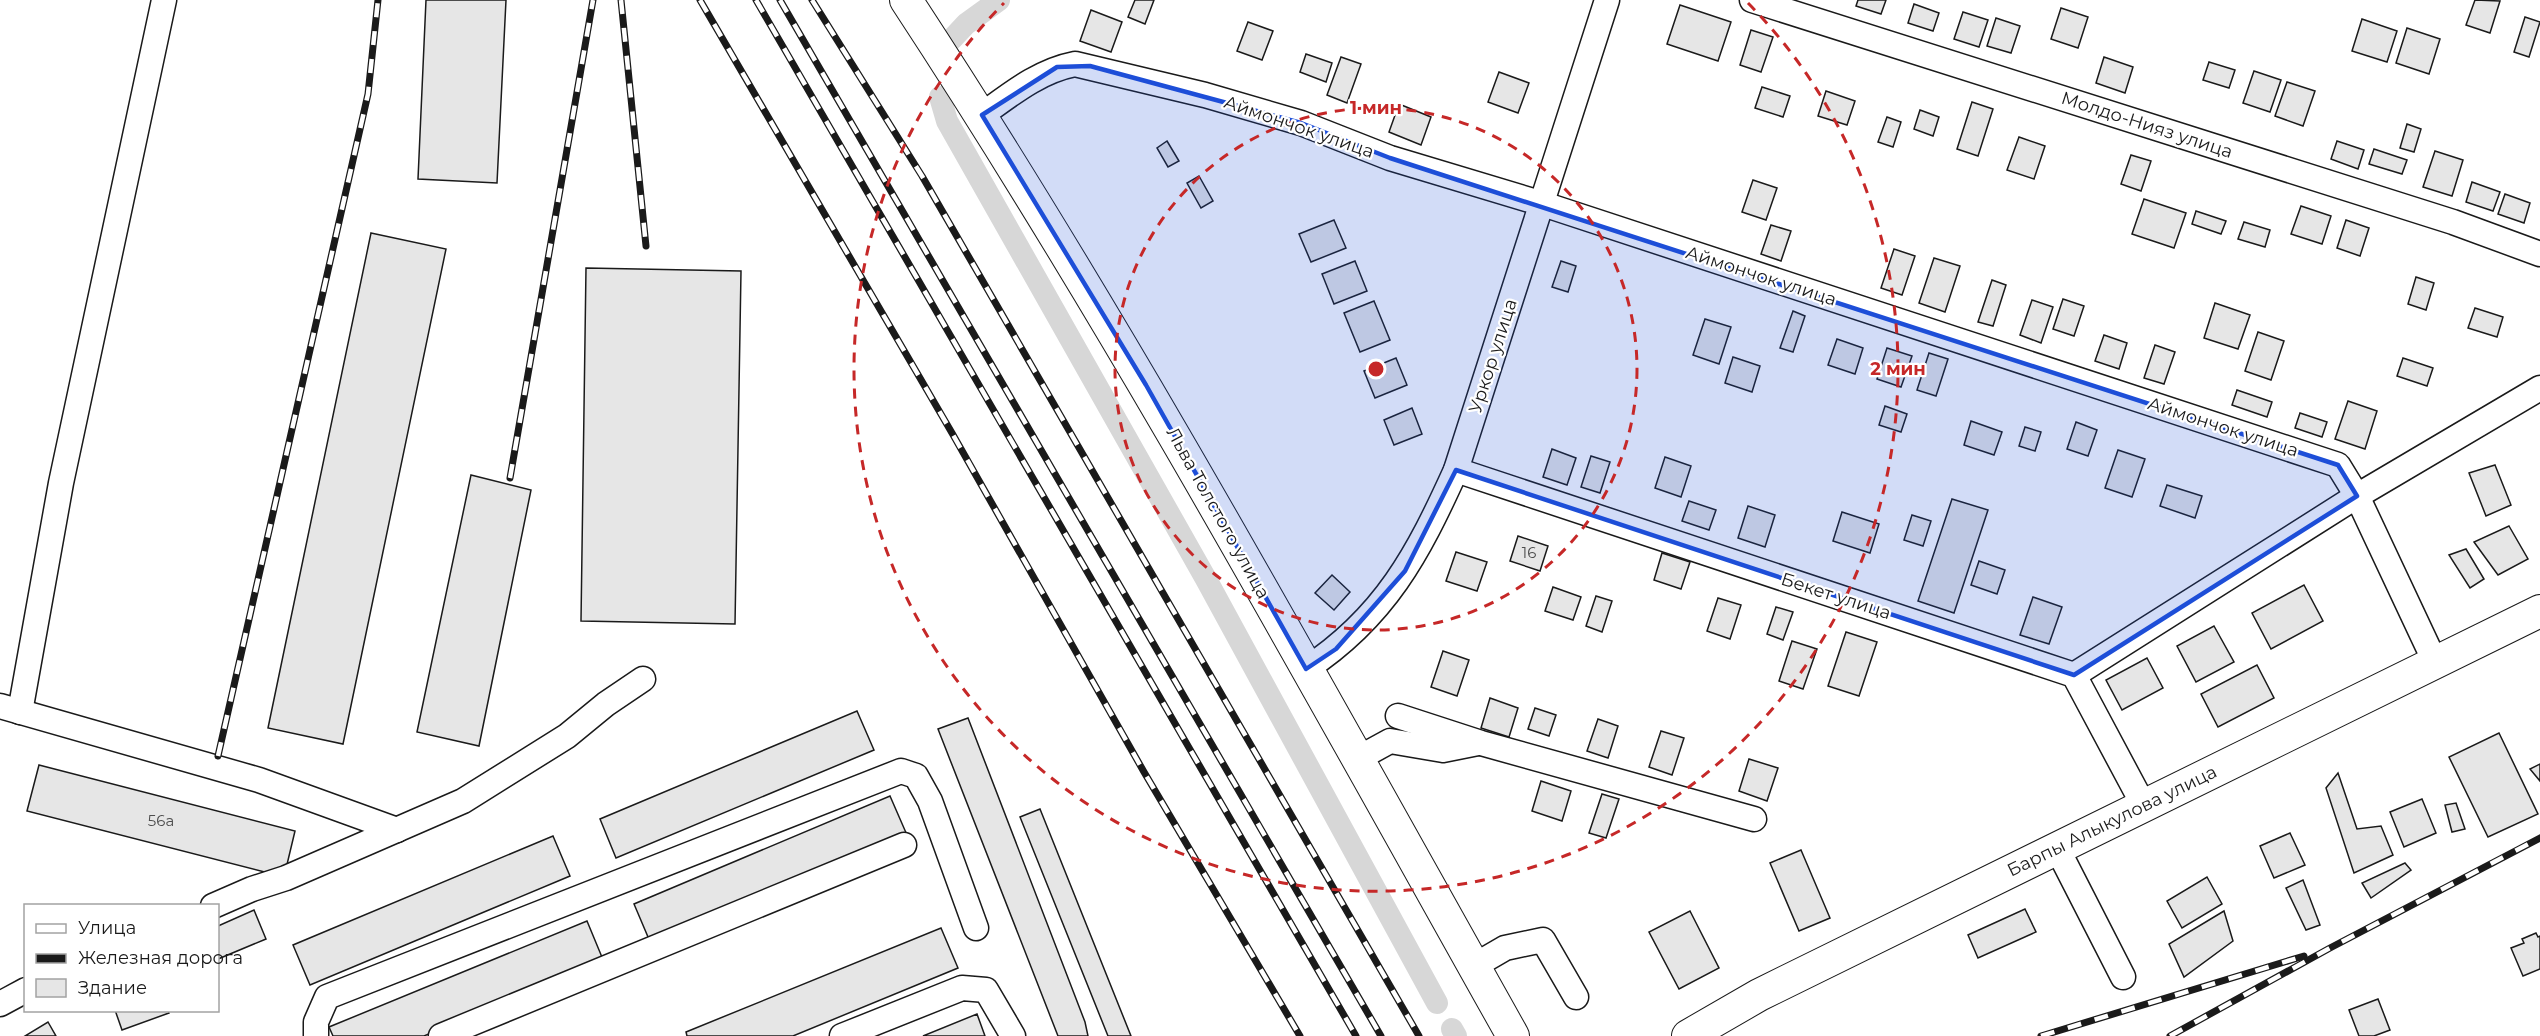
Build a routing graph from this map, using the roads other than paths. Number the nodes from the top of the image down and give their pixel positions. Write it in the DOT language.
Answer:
graph roads {
  1 [pos="164,0"];
  2 [pos="906,0"];
  3 [pos="1608,0"];
  4 [pos="1752,0"];
  5 [pos="982,115"];
  6 [pos="1543,204"];
  7 [pos="2540,254"];
  8 [pos="2540,388"];
  9 [pos="1456,470"];
  10 [pos="2357,496"];
  11 [pos="2540,611"];
  12 [pos="2435,662"];
  13 [pos="1306,669"];
  14 [pos="2074,675"];
  15 [pos="643,679"];
  16 [pos="10,709"];
  17 [pos="1398,716"];
  18 [pos="1480,743"];
  19 [pos="1357,759"];
  20 [pos="2144,806"];
  21 [pos="1754,819"];
  22 [pos="397,830"];
  23 [pos="904,845"];
  24 [pos="2057,848"];
  25 [pos="218,904"];
  26 [pos="976,928"];
  27 [pos="1474,966"];
  28 [pos="2123,977"];
  29 [pos="24,991"];
  30 [pos="1575,997"];
  31 [pos="0,1004"];
  32 [pos="316,1036"];
  33 [pos="441,1036"];
  34 [pos="842,1036"];
  35 [pos="1013,1036"];
  36 [pos="1513,1036"];
  37 [pos="1688,1036"];
  1 -- 16 [label="street"];
  2 -- 5 [label="main road, Льва Толстого улица"];
  3 -- 6 [label="street, Уркор улица"];
  4 -- 7 [label="street, Молдо-Нияз улица"];
  5 -- 6 [label="street, Аймончок улица"];
  5 -- 13 [label="main road, Льва Толстого улица"];
  6 -- 9 [label="street, Уркор улица"];
  6 -- 10 [label="street, Аймончок улица"];
  8 -- 10 [label="street"];
  9 -- 13 [label="street, Уркор улица"];
  9 -- 14 [label="street, Бекет улица"];
  10 -- 12 [label="street, Аймончок улица"];
  10 -- 14 [label="street"];
  11 -- 12 [label="main road, Барпы Алыкулова улица"];
  12 -- 20 [label="main road, Барпы Алыкулова улица"];
  13 -- 19 [label="main road, Льва Толстого улица"];
  14 -- 20 [label="street"];
  15 -- 22 [label="street"];
  16 -- 22 [label="street"];
  17 -- 18 [label="street"];
  18 -- 19 [label="street"];
  18 -- 21 [label="street"];
  19 -- 27 [label="main road, Льва Толстого улица"];
  20 -- 24 [label="main road, Барпы Алыкулова улица"];
  22 -- 25 [label="street"];
  23 -- 33 [label="street"];
  24 -- 28 [label="street"];
  24 -- 37 [label="main road, Барпы Алыкулова улица"];
  26 -- 32 [label="street"];
  27 -- 30 [label="street"];
  27 -- 36 [label="main road, Льва Толстого улица"];
  29 -- 31 [label="street"];
  34 -- 35 [label="street"];
}
